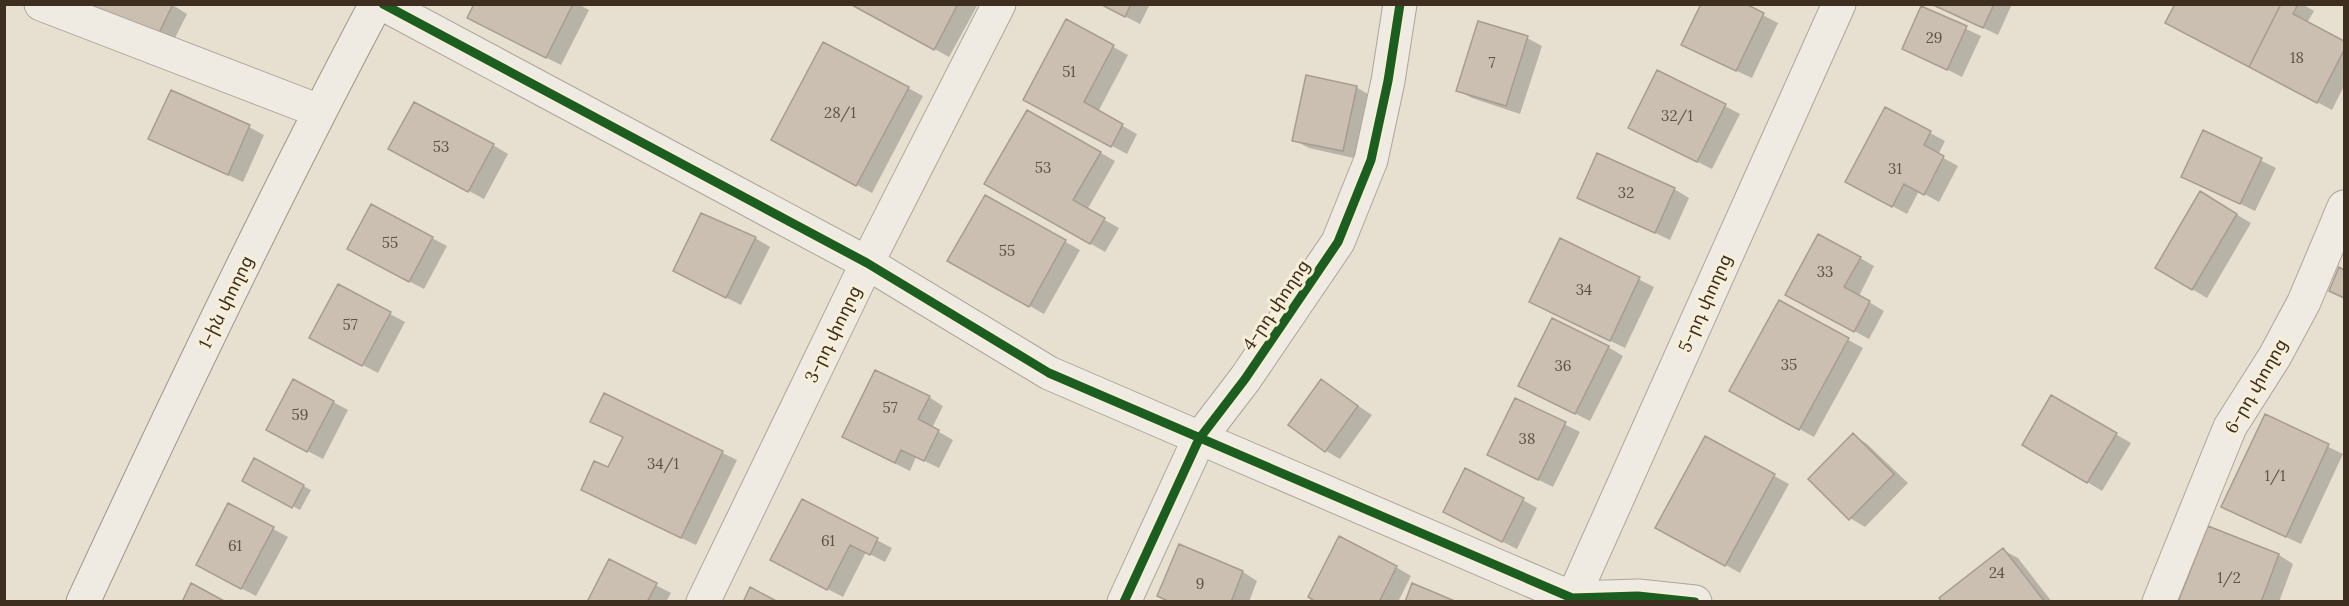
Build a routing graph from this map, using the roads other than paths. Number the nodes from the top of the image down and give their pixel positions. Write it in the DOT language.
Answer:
graph roads {
  1 [pos="41,4"];
  2 [pos="376,4"];
  3 [pos="383,4"];
  4 [pos="999,4"];
  5 [pos="1400,4"];
  6 [pos="1839,4"];
  7 [pos="319,111"];
  8 [pos="2344,207"];
  9 [pos="867,263"];
  10 [pos="1199,439"];
  11 [pos="1571,600"];
  12 [pos="83,602"];
  13 [pos="703,602"];
  14 [pos="1124,602"];
  15 [pos="1695,602"];
  16 [pos="2159,602"];
  1 -- 7 [label="street"];
  2 -- 7 [label="street, 1-ին փողոց"];
  3 -- 9 [label="street"];
  4 -- 9 [label="street, 3-րդ փողոց"];
  5 -- 10 [label="street, 4-րդ փողոց"];
  6 -- 11 [label="street, 5-րդ փողոց"];
  7 -- 12 [label="street, 1-ին փողոց"];
  8 -- 16 [label="street, 6-րդ փողոց"];
  9 -- 10 [label="street"];
  9 -- 13 [label="street, 3-րդ փողոց"];
  10 -- 11 [label="street"];
  10 -- 14 [label="street, 4-րդ փողոց"];
  11 -- 15 [label="street"];
}
